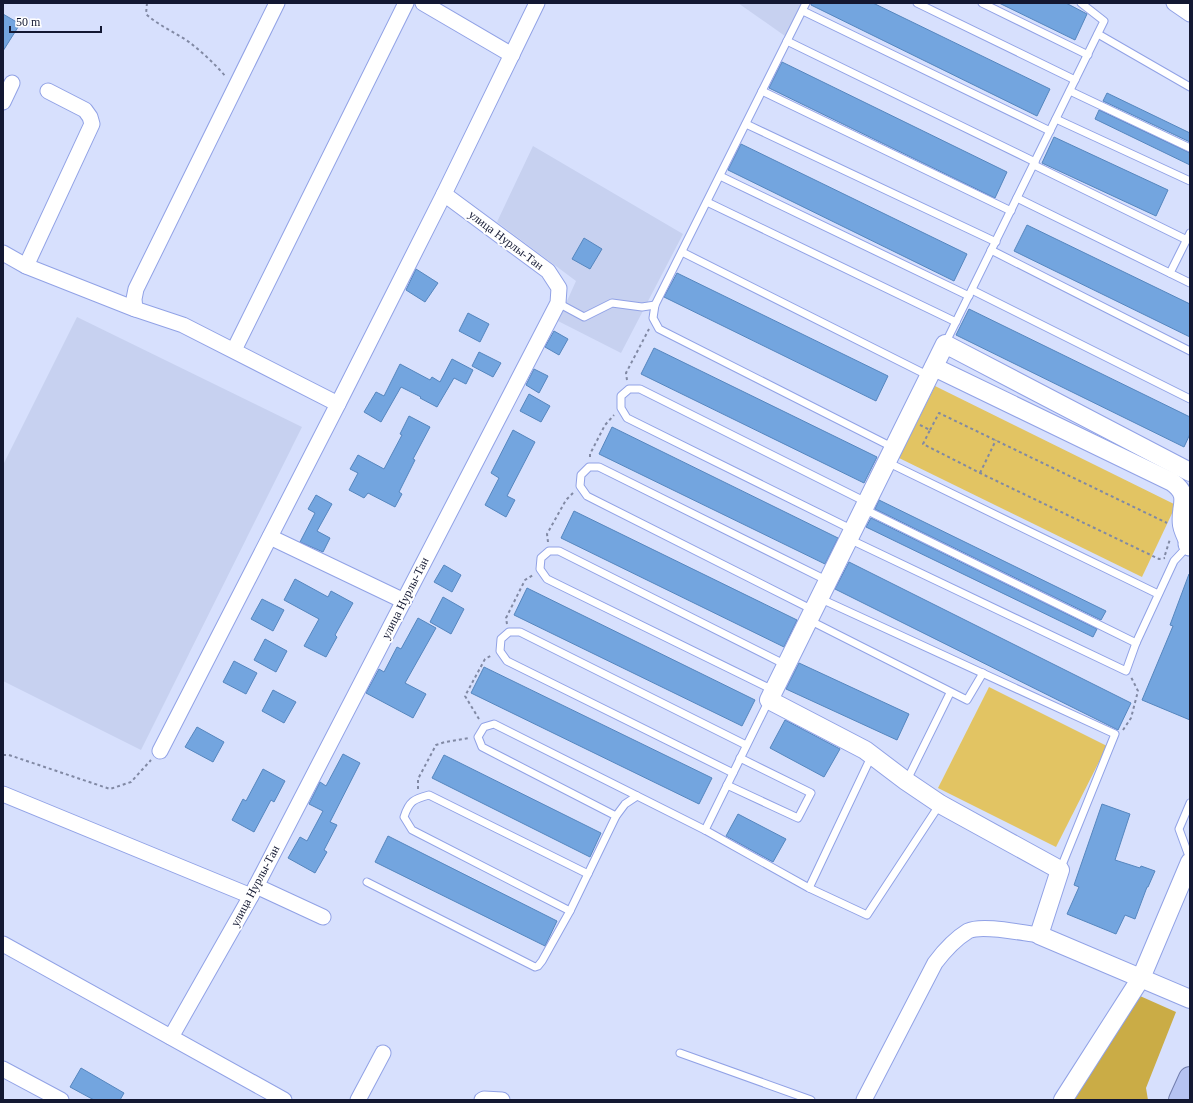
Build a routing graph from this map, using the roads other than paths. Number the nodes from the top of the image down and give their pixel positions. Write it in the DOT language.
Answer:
graph roads {
  1 [pos="277,3"];
  2 [pos="406,3"];
  3 [pos="423,3"];
  4 [pos="537,3"];
  5 [pos="806,3"];
  6 [pos="917,3"];
  7 [pos="982,3"];
  8 [pos="1081,3"];
  9 [pos="1174,3"];
  10 [pos="803,11"];
  11 [pos="1190,14"];
  12 [pos="1098,34"];
  13 [pos="787,41"];
  14 [pos="512,55"];
  15 [pos="1088,55"];
  16 [pos="1075,80"];
  17 [pos="12,83"];
  18 [pos="1190,87"];
  19 [pos="48,91"];
  20 [pos="762,91"];
  21 [pos="1070,91"];
  22 [pos="3,102"];
  23 [pos="1056,119"];
  24 [pos="746,124"];
  25 [pos="1050,131"];
  26 [pos="1190,148"];
  27 [pos="1034,163"];
  28 [pos="720,176"];
  29 [pos="1190,181"];
  30 [pos="444,194"];
  31 [pos="1017,198"];
  32 [pos="707,202"];
  33 [pos="1011,211"];
  34 [pos="1188,237"];
  35 [pos="996,242"];
  36 [pos="1187,249"];
  37 [pos="991,250"];
  38 [pos="682,252"];
  39 [pos="3,253"];
  40 [pos="26,266"];
  41 [pos="1170,273"];
  42 [pos="1190,282"];
  43 [pos="970,293"];
  44 [pos="558,303"];
  45 [pos="655,305"];
  46 [pos="135,309"];
  47 [pos="956,322"];
  48 [pos="946,344"];
  49 [pos="234,350"];
  50 [pos="1190,351"];
  51 [pos="932,371"];
  52 [pos="1190,399"];
  53 [pos="338,404"];
  54 [pos="890,455"];
  55 [pos="1190,472"];
  56 [pos="866,506"];
  57 [pos="851,534"];
  58 [pos="270,537"];
  59 [pos="1190,545"];
  60 [pos="828,581"];
  61 [pos="1158,594"];
  62 [pos="404,601"];
  63 [pos="814,609"];
  64 [pos="1136,643"];
  65 [pos="786,665"];
  66 [pos="983,673"];
  67 [pos="950,692"];
  68 [pos="771,695"];
  69 [pos="746,745"];
  70 [pos="160,751"];
  71 [pos="872,755"];
  72 [pos="740,758"];
  73 [pos="733,772"];
  74 [pos="906,781"];
  75 [pos="727,784"];
  76 [pos="3,794"];
  77 [pos="637,796"];
  78 [pos="1190,803"];
  79 [pos="940,804"];
  80 [pos="616,816"];
  81 [pos="706,830"];
  82 [pos="1190,858"];
  83 [pos="1190,862"];
  84 [pos="1060,870"];
  85 [pos="588,874"];
  86 [pos="367,882"];
  87 [pos="809,888"];
  88 [pos="253,891"];
  89 [pos="570,911"];
  90 [pos="323,916"];
  91 [pos="1039,935"];
  92 [pos="3,944"];
  93 [pos="1141,978"];
  94 [pos="1190,1000"];
  95 [pos="171,1037"];
  96 [pos="680,1053"];
  97 [pos="383,1054"];
  98 [pos="3,1068"];
  99 [pos="1190,1078"];
  100 [pos="61,1100"];
  101 [pos="284,1100"];
  102 [pos="358,1100"];
  103 [pos="482,1100"];
  104 [pos="502,1100"];
  105 [pos="811,1100"];
  106 [pos="864,1100"];
  107 [pos="1063,1100"];
  108 [pos="1180,1100"];
  1 -- 46 [label="street"];
  2 -- 49 [label="street"];
  3 -- 14 [label="street"];
  4 -- 14 [label="street"];
  5 -- 10 [label="lane"];
  6 -- 16 [label="lane"];
  7 -- 15 [label="lane"];
  8 -- 12 [label="lane"];
  9 -- 11 [label="street"];
  10 -- 13 [label="lane"];
  10 -- 25 [label="lane"];
  12 -- 15 [label="lane"];
  12 -- 18 [label="lane"];
  13 -- 20 [label="lane"];
  13 -- 27 [label="lane"];
  14 -- 30 [label="street"];
  15 -- 16 [label="lane"];
  16 -- 21 [label="lane"];
  17 -- 22 [label="street"];
  19 -- 40 [label="street"];
  20 -- 24 [label="lane"];
  20 -- 33 [label="lane"];
  21 -- 23 [label="lane"];
  21 -- 26 [label="lane"];
  23 -- 25 [label="lane"];
  23 -- 29 [label="lane"];
  24 -- 28 [label="lane"];
  24 -- 35 [label="lane"];
  25 -- 27 [label="lane"];
  27 -- 31 [label="lane"];
  27 -- 34 [label="lane"];
  28 -- 32 [label="lane"];
  28 -- 43 [label="lane"];
  30 -- 44 [label="street, улица Нурлы-Тан"];
  30 -- 53 [label="street"];
  31 -- 33 [label="lane"];
  31 -- 41 [label="lane"];
  32 -- 38 [label="lane"];
  32 -- 47 [label="lane"];
  33 -- 35 [label="lane"];
  34 -- 36 [label="lane"];
  35 -- 37 [label="lane"];
  36 -- 41 [label="lane"];
  37 -- 43 [label="lane"];
  37 -- 50 [label="lane"];
  38 -- 45 [label="lane"];
  38 -- 51 [label="lane"];
  39 -- 40 [label="street"];
  40 -- 46 [label="street"];
  41 -- 42 [label="lane"];
  43 -- 47 [label="lane"];
  43 -- 52 [label="lane"];
  44 -- 45 [label="lane"];
  44 -- 62 [label="street, улица Нурлы-Тан"];
  45 -- 54 [label="lane"];
  46 -- 49 [label="street"];
  47 -- 48 [label="lane"];
  48 -- 51 [label="street"];
  48 -- 55 [label="street"];
  49 -- 53 [label="street"];
  51 -- 54 [label="street"];
  51 -- 59 [label="street"];
  53 -- 58 [label="street"];
  54 -- 56 [label="street"];
  54 -- 61 [label="lane"];
  56 -- 57 [label="street"];
  56 -- 57 [label="lane"];
  56 -- 64 [label="lane"];
  57 -- 60 [label="street"];
  57 -- 64 [label="lane"];
  58 -- 62 [label="street"];
  58 -- 70 [label="street"];
  59 -- 61 [label="lane"];
  60 -- 63 [label="street"];
  60 -- 63 [label="lane"];
  61 -- 64 [label="lane"];
  62 -- 88 [label="street, улица Нурлы-Тан"];
  63 -- 65 [label="street"];
  63 -- 66 [label="lane"];
  63 -- 67 [label="lane"];
  65 -- 68 [label="street"];
  65 -- 68 [label="lane"];
  66 -- 67 [label="lane"];
  66 -- 84 [label="lane"];
  67 -- 74 [label="lane"];
  68 -- 69 [label="lane"];
  68 -- 71 [label="street"];
  69 -- 72 [label="lane"];
  69 -- 73 [label="lane"];
  71 -- 74 [label="street"];
  71 -- 87 [label="lane"];
  72 -- 73 [label="lane"];
  72 -- 75 [label="lane"];
  73 -- 75 [label="lane"];
  74 -- 79 [label="street"];
  75 -- 81 [label="lane"];
  76 -- 88 [label="street"];
  77 -- 80 [label="lane"];
  77 -- 80 [label="lane"];
  77 -- 81 [label="lane"];
  78 -- 82 [label="lane"];
  79 -- 84 [label="street"];
  79 -- 87 [label="lane"];
  80 -- 85 [label="lane"];
  81 -- 87 [label="lane"];
  83 -- 93 [label="street"];
  84 -- 91 [label="street"];
  85 -- 89 [label="lane"];
  85 -- 89 [label="lane"];
  86 -- 89 [label="lane"];
  88 -- 90 [label="street"];
  88 -- 95 [label="street, улица Нурлы-Тан"];
  91 -- 93 [label="street"];
  91 -- 106 [label="street"];
  92 -- 95 [label="street"];
  93 -- 94 [label="street"];
  93 -- 107 [label="street"];
  95 -- 101 [label="street"];
  96 -- 105 [label="lane"];
  97 -- 102 [label="street"];
  98 -- 100 [label="street"];
  99 -- 108 [label="highway"];
  103 -- 104 [label="street"];
}
